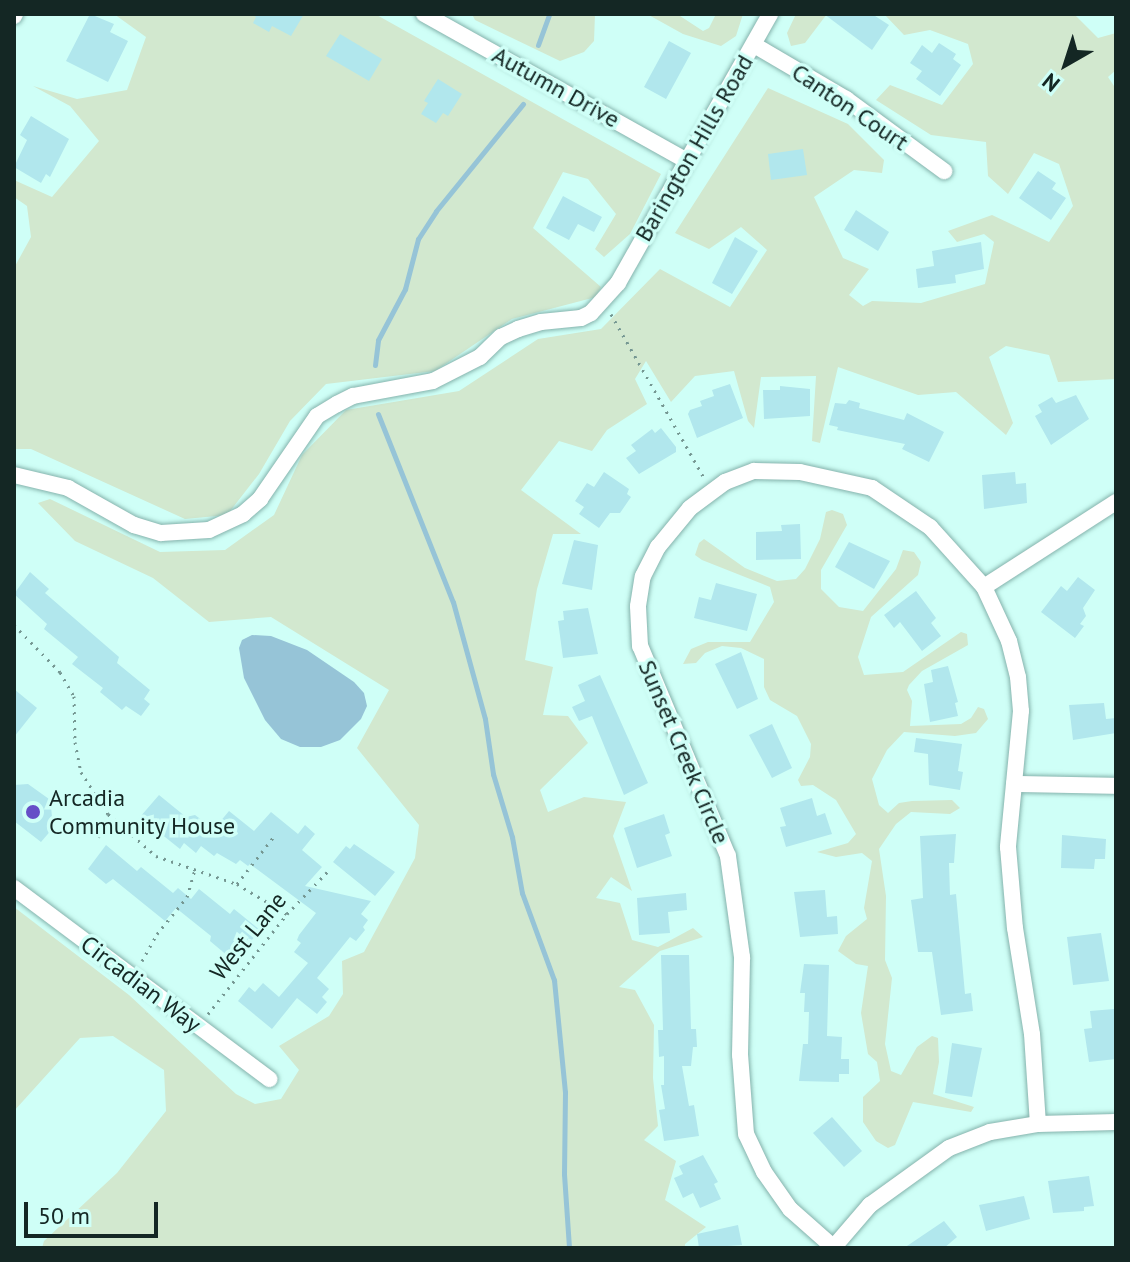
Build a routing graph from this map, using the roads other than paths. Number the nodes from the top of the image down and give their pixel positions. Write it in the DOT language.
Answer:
graph roads {
  1 [pos="424,14"];
  2 [pos="770,14"];
  3 [pos="754,45"];
  4 [pos="687,161"];
  5 [pos="944,171"];
  6 [pos="14,475"];
  7 [pos="1116,502"];
  8 [pos="984,587"];
  9 [pos="1014,784"];
  10 [pos="1116,786"];
  11 [pos="14,888"];
  12 [pos="269,1079"];
  13 [pos="1116,1122"];
  14 [pos="1038,1124"];
  15 [pos="833,1248"];
  1 -- 4 [label="street, Autumn Drive"];
  2 -- 3 [label="street, Barington Hills Road"];
  3 -- 4 [label="street, Barington Hills Road"];
  3 -- 5 [label="street, Canton Court"];
  4 -- 6 [label="street, Barington Hills Road"];
  7 -- 8 [label="street"];
  8 -- 9 [label="street, Sunset Creek Circle"];
  8 -- 15 [label="street, Sunset Creek Circle"];
  9 -- 10 [label="street"];
  9 -- 14 [label="street, Sunset Creek Circle"];
  11 -- 12 [label="street, Circadian Way"];
  13 -- 14 [label="street"];
  14 -- 15 [label="street"];
}
